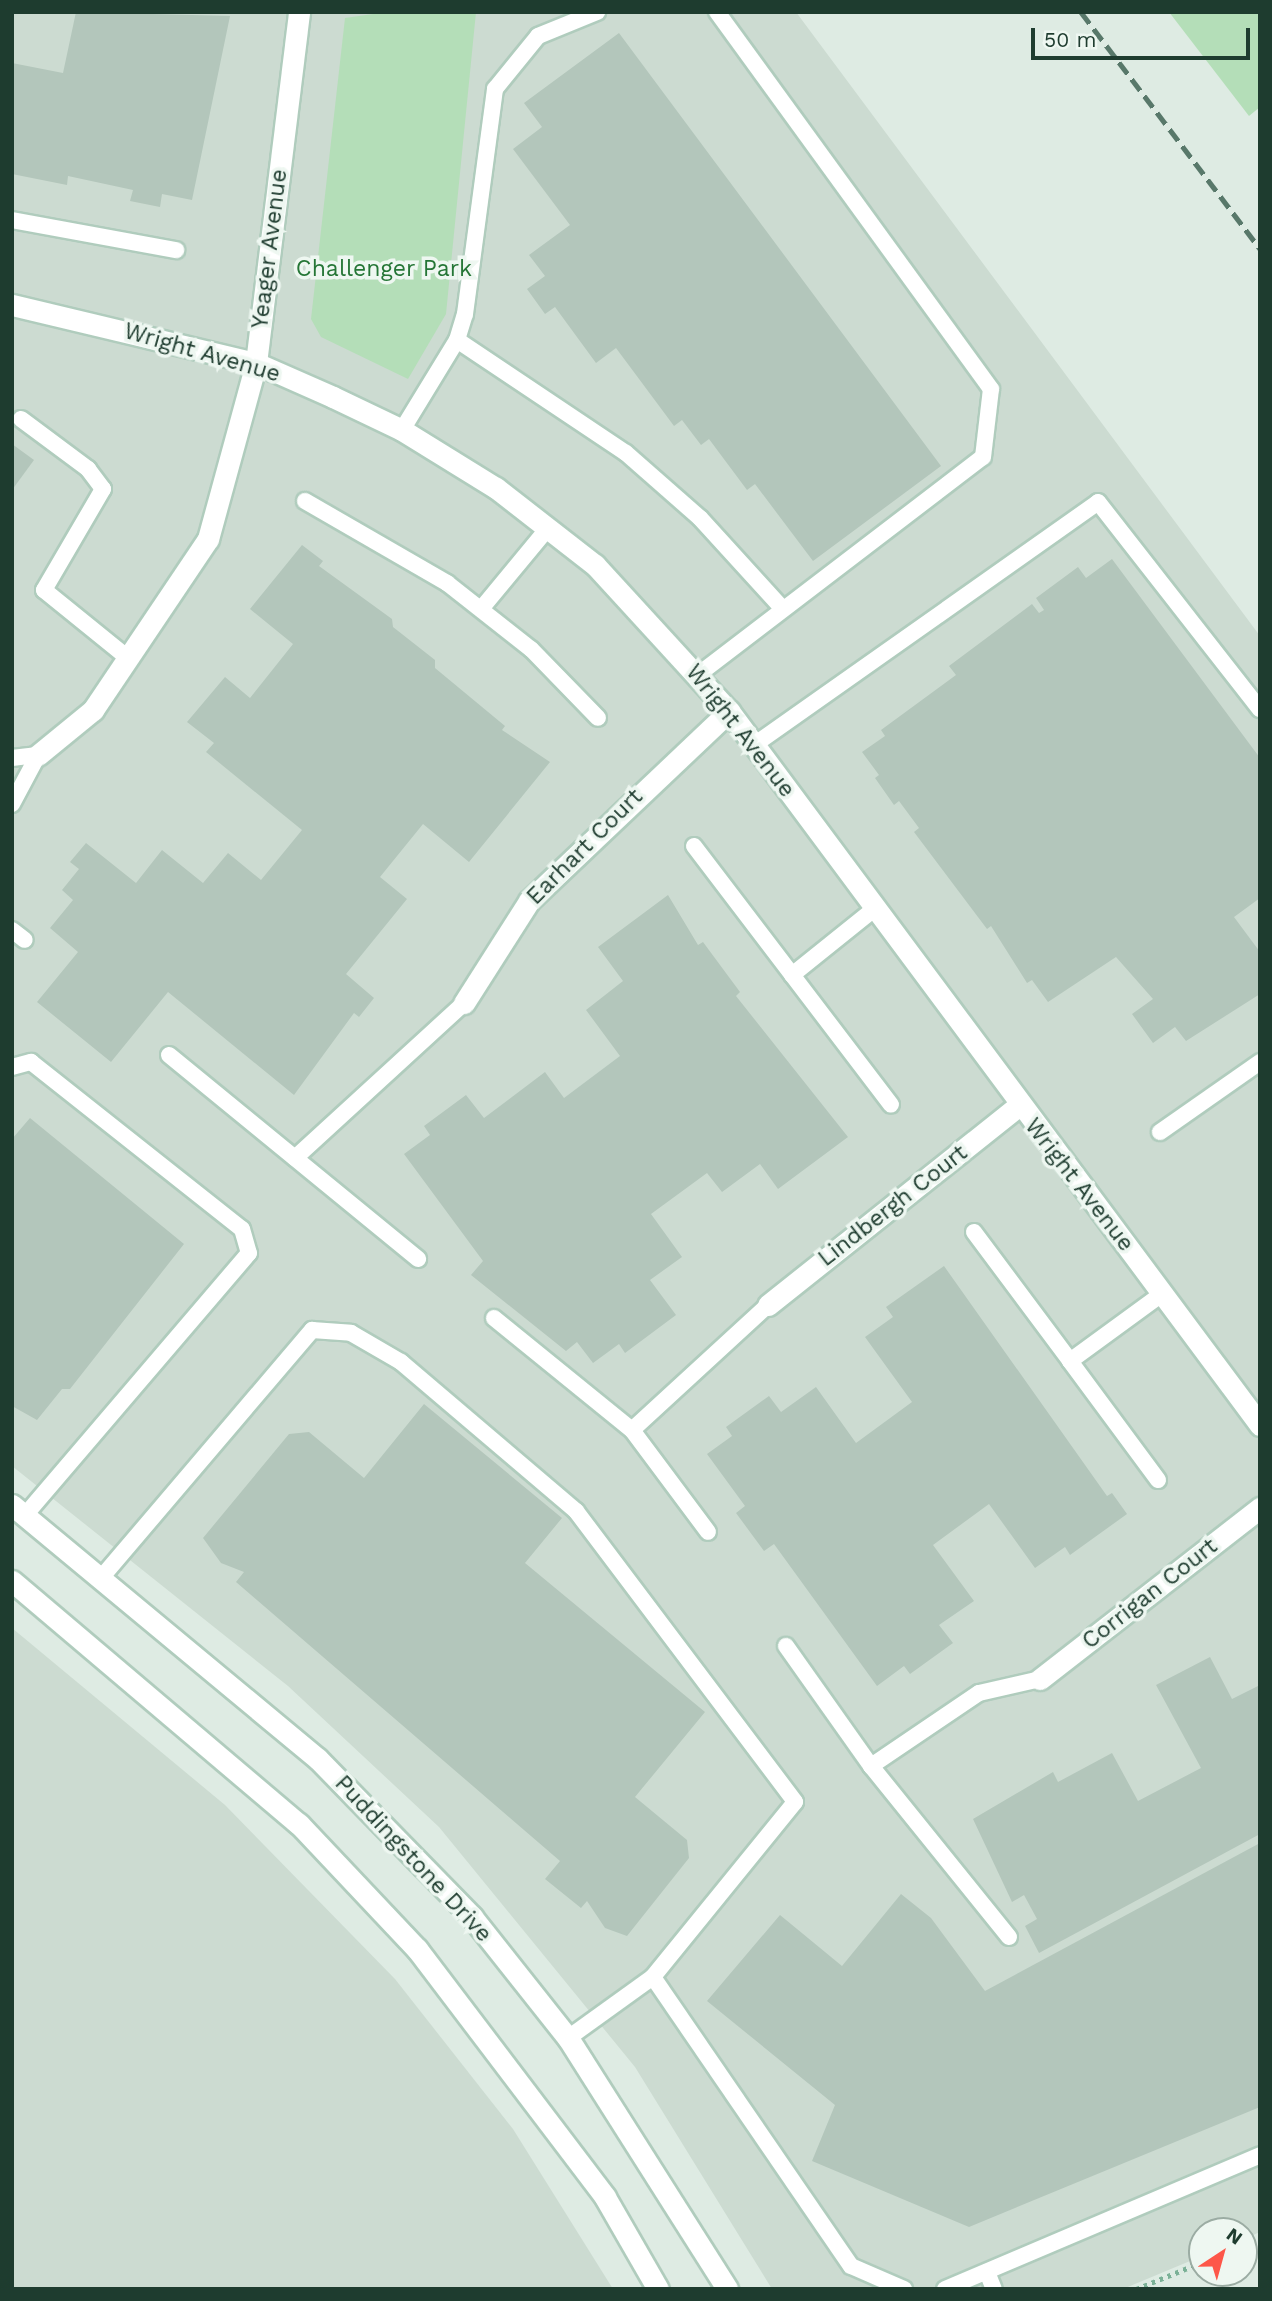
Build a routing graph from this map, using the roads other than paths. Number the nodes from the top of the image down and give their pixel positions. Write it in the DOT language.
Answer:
graph roads {
  1 [pos="597,12"];
  2 [pos="717,12"];
  3 [pos="298,14"];
  4 [pos="12,220"];
  5 [pos="176,250"];
  6 [pos="12,306"];
  7 [pos="457,340"];
  8 [pos="256,363"];
  9 [pos="21,419"];
  10 [pos="402,430"];
  11 [pos="305,501"];
  12 [pos="548,528"];
  13 [pos="782,608"];
  14 [pos="481,609"];
  15 [pos="128,658"];
  16 [pos="699,674"];
  17 [pos="1260,709"];
  18 [pos="729,710"];
  19 [pos="598,718"];
  20 [pos="754,745"];
  21 [pos="38,755"];
  22 [pos="12,758"];
  23 [pos="12,804"];
  24 [pos="694,846"];
  25 [pos="874,909"];
  26 [pos="792,975"];
  27 [pos="464,1003"];
  28 [pos="169,1055"];
  29 [pos="1260,1062"];
  30 [pos="12,1066"];
  31 [pos="891,1105"];
  32 [pos="1018,1107"];
  33 [pos="1160,1132"];
  34 [pos="295,1158"];
  35 [pos="974,1232"];
  36 [pos="418,1259"];
  37 [pos="1162,1294"];
  38 [pos="768,1305"];
  39 [pos="494,1318"];
  40 [pos="1070,1362"];
  41 [pos="1260,1425"];
  42 [pos="632,1430"];
  43 [pos="1158,1480"];
  44 [pos="1260,1508"];
  45 [pos="18,1510"];
  46 [pos="708,1532"];
  47 [pos="101,1578"];
  48 [pos="12,1581"];
  49 [pos="786,1646"];
  50 [pos="1040,1679"];
  51 [pos="871,1766"];
  52 [pos="1009,1937"];
  53 [pos="653,1977"];
  54 [pos="568,2038"];
  55 [pos="1260,2155"];
  56 [pos="987,2272"];
  57 [pos="658,2289"];
  58 [pos="727,2289"];
  59 [pos="904,2289"];
  60 [pos="945,2289"];
  61 [pos="994,2289"];
  1 -- 7 [label="lane"];
  2 -- 13 [label="lane"];
  3 -- 8 [label="street, Yeager Avenue"];
  4 -- 5 [label="lane"];
  6 -- 8 [label="street, Wright Avenue"];
  7 -- 10 [label="lane"];
  7 -- 13 [label="lane"];
  8 -- 10 [label="street, Wright Avenue"];
  8 -- 15 [label="street, Yeager Avenue"];
  9 -- 15 [label="lane"];
  10 -- 12 [label="street, Wright Avenue"];
  11 -- 14 [label="lane"];
  12 -- 14 [label="lane"];
  12 -- 16 [label="street, Wright Avenue"];
  13 -- 16 [label="lane"];
  14 -- 19 [label="lane"];
  15 -- 21 [label="street, Yeager Avenue"];
  16 -- 18 [label="street, Wright Avenue"];
  17 -- 20 [label="lane"];
  18 -- 20 [label="street, Wright Avenue"];
  18 -- 27 [label="street, Earhart Court"];
  20 -- 25 [label="street, Wright Avenue"];
  21 -- 22 [label="lane"];
  21 -- 23 [label="lane"];
  24 -- 26 [label="lane"];
  25 -- 26 [label="lane"];
  25 -- 32 [label="street, Wright Avenue"];
  26 -- 31 [label="lane"];
  27 -- 34 [label="lane"];
  28 -- 34 [label="lane"];
  29 -- 33 [label="lane"];
  30 -- 45 [label="lane"];
  32 -- 37 [label="street, Wright Avenue"];
  32 -- 38 [label="street, Lindbergh Court"];
  34 -- 36 [label="lane"];
  35 -- 40 [label="lane"];
  37 -- 40 [label="lane"];
  37 -- 41 [label="street, Wright Avenue"];
  38 -- 42 [label="lane"];
  39 -- 42 [label="lane"];
  40 -- 43 [label="lane"];
  42 -- 46 [label="lane"];
  44 -- 50 [label="street, Corrigan Court"];
  45 -- 47 [label="street, Puddingstone Drive"];
  47 -- 53 [label="lane"];
  47 -- 54 [label="street, Puddingstone Drive"];
  48 -- 57 [label="street"];
  49 -- 51 [label="lane"];
  50 -- 51 [label="lane"];
  51 -- 52 [label="lane"];
  53 -- 54 [label="lane"];
  53 -- 59 [label="lane"];
  54 -- 58 [label="street, Puddingstone Drive"];
  55 -- 56 [label="lane"];
  56 -- 60 [label="lane"];
  56 -- 61 [label="lane"];
}
